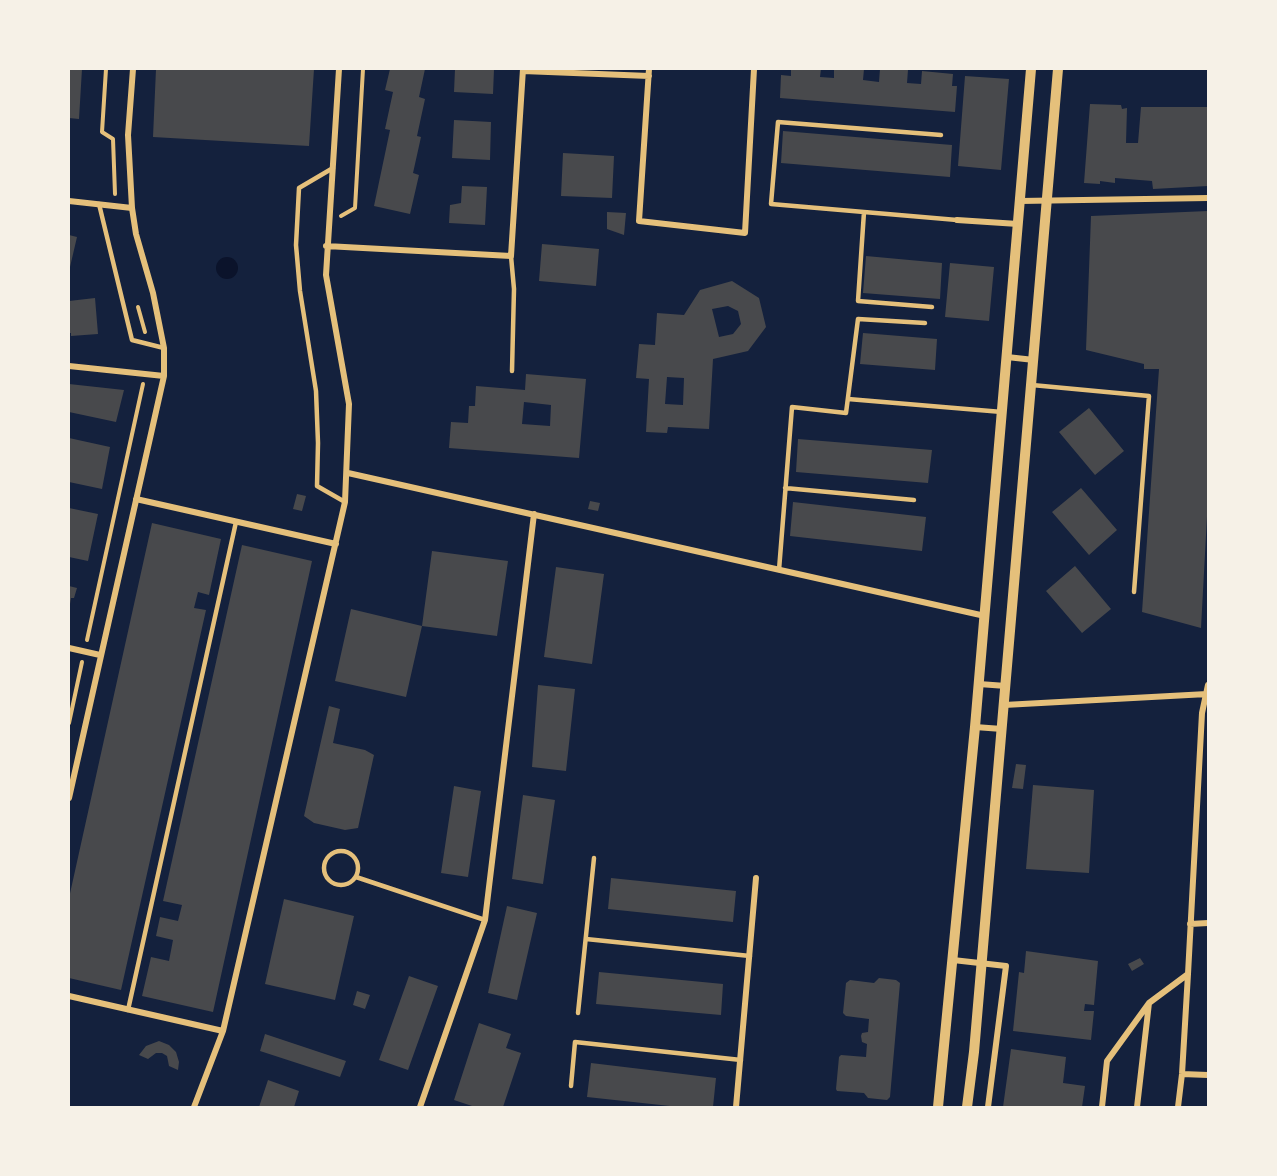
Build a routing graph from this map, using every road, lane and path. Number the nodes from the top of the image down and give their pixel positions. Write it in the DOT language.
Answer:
graph roads {
  1 [pos="106,69"];
  2 [pos="133,69"];
  3 [pos="339,69"];
  4 [pos="363,69"];
  5 [pos="754,69"];
  6 [pos="1031,69"];
  7 [pos="1058,69"];
  8 [pos="523,70"];
  9 [pos="649,72"];
  10 [pos="941,135"];
  11 [pos="333,168"];
  12 [pos="1208,198"];
  13 [pos="69,201"];
  14 [pos="1020,201"];
  15 [pos="1047,202"];
  16 [pos="99,204"];
  17 [pos="115,206"];
  18 [pos="132,208"];
  19 [pos="864,212"];
  20 [pos="339,217"];
  21 [pos="957,220"];
  22 [pos="1018,224"];
  23 [pos="326,246"];
  24 [pos="511,256"];
  25 [pos="136,298"];
  26 [pos="932,307"];
  27 [pos="925,323"];
  28 [pos="148,344"];
  29 [pos="164,348"];
  30 [pos="1007,357"];
  31 [pos="1034,360"];
  32 [pos="69,366"];
  33 [pos="512,371"];
  34 [pos="144,374"];
  35 [pos="164,376"];
  36 [pos="1032,385"];
  37 [pos="848,399"];
  38 [pos="1002,412"];
  39 [pos="348,473"];
  40 [pos="785,488"];
  41 [pos="136,499"];
  42 [pos="914,500"];
  43 [pos="345,502"];
  44 [pos="534,514"];
  45 [pos="236,522"];
  46 [pos="336,544"];
  47 [pos="779,570"];
  48 [pos="1134,592"];
  49 [pos="985,616"];
  50 [pos="69,648"];
  51 [pos="85,652"];
  52 [pos="100,655"];
  53 [pos="979,684"];
  54 [pos="1208,685"];
  55 [pos="1006,686"];
  56 [pos="1207,694"];
  57 [pos="1004,705"];
  58 [pos="69,723"];
  59 [pos="975,727"];
  60 [pos="1002,729"];
  61 [pos="69,798"];
  62 [pos="594,858"];
  63 [pos="356,877"];
  64 [pos="756,878"];
  65 [pos="485,920"];
  66 [pos="1208,923"];
  67 [pos="1190,924"];
  68 [pos="586,939"];
  69 [pos="750,956"];
  70 [pos="953,960"];
  71 [pos="982,963"];
  72 [pos="1188,974"];
  73 [pos="69,996"];
  74 [pos="1149,1003"];
  75 [pos="128,1010"];
  76 [pos="578,1013"];
  77 [pos="223,1031"];
  78 [pos="741,1060"];
  79 [pos="1182,1074"];
  80 [pos="1208,1075"];
  81 [pos="571,1086"];
  82 [pos="194,1107"];
  83 [pos="420,1107"];
  84 [pos="736,1107"];
  85 [pos="938,1107"];
  86 [pos="967,1107"];
  87 [pos="988,1107"];
  88 [pos="1102,1107"];
  89 [pos="1137,1107"];
  90 [pos="1178,1107"];
  1 -- 17 [label="path"];
  2 -- 18 [label="street"];
  3 -- 11 [label="street"];
  4 -- 20 [label="path"];
  5 -- 9 [label="street"];
  6 -- 14 [label="street"];
  7 -- 15 [label="street"];
  8 -- 9 [label="street"];
  8 -- 24 [label="street"];
  10 -- 19 [label="lane"];
  11 -- 23 [label="street"];
  11 -- 43 [label="lane"];
  12 -- 15 [label="street"];
  13 -- 16 [label="street"];
  14 -- 15 [label="street"];
  14 -- 22 [label="street"];
  15 -- 31 [label="street"];
  16 -- 17 [label="street"];
  16 -- 28 [label="lane"];
  17 -- 18 [label="street"];
  18 -- 29 [label="street"];
  19 -- 21 [label="lane"];
  19 -- 26 [label="lane"];
  21 -- 22 [label="street"];
  22 -- 30 [label="street"];
  23 -- 24 [label="street"];
  23 -- 39 [label="street"];
  24 -- 33 [label="lane"];
  25 -- 28 [label="path"];
  27 -- 37 [label="lane"];
  28 -- 29 [label="lane"];
  29 -- 35 [label="street"];
  30 -- 31 [label="street"];
  30 -- 38 [label="street"];
  31 -- 36 [label="street"];
  32 -- 34 [label="street"];
  34 -- 35 [label="street"];
  34 -- 51 [label="path"];
  35 -- 41 [label="street"];
  36 -- 48 [label="lane"];
  36 -- 55 [label="street"];
  37 -- 38 [label="lane"];
  37 -- 40 [label="lane"];
  38 -- 49 [label="street"];
  39 -- 43 [label="street"];
  39 -- 44 [label="street"];
  40 -- 42 [label="lane"];
  40 -- 47 [label="lane"];
  41 -- 45 [label="street"];
  41 -- 52 [label="street"];
  43 -- 46 [label="street"];
  44 -- 47 [label="street"];
  44 -- 65 [label="street"];
  45 -- 46 [label="street"];
  45 -- 75 [label="lane"];
  46 -- 77 [label="street"];
  47 -- 49 [label="street"];
  49 -- 53 [label="street"];
  50 -- 51 [label="street"];
  51 -- 52 [label="street"];
  51 -- 58 [label="path"];
  52 -- 61 [label="street"];
  53 -- 55 [label="street"];
  53 -- 59 [label="street"];
  54 -- 56 [label="street"];
  55 -- 57 [label="street"];
  56 -- 57 [label="street"];
  56 -- 67 [label="street"];
  57 -- 60 [label="street"];
  59 -- 60 [label="street"];
  59 -- 70 [label="street"];
  60 -- 71 [label="street"];
  62 -- 68 [label="lane"];
  63 -- 63 [label="lane"];
  63 -- 65 [label="lane"];
  64 -- 69 [label="street"];
  65 -- 83 [label="street"];
  66 -- 67 [label="street"];
  67 -- 72 [label="street"];
  68 -- 69 [label="lane"];
  68 -- 76 [label="lane"];
  69 -- 78 [label="street"];
  70 -- 71 [label="street"];
  70 -- 85 [label="street"];
  71 -- 86 [label="street"];
  71 -- 87 [label="street"];
  72 -- 74 [label="street"];
  72 -- 79 [label="street"];
  73 -- 75 [label="street"];
  74 -- 88 [label="street"];
  74 -- 89 [label="street"];
  75 -- 77 [label="street"];
  77 -- 82 [label="street"];
  78 -- 81 [label="lane"];
  78 -- 84 [label="street"];
  79 -- 80 [label="street"];
  79 -- 90 [label="street"];
}
